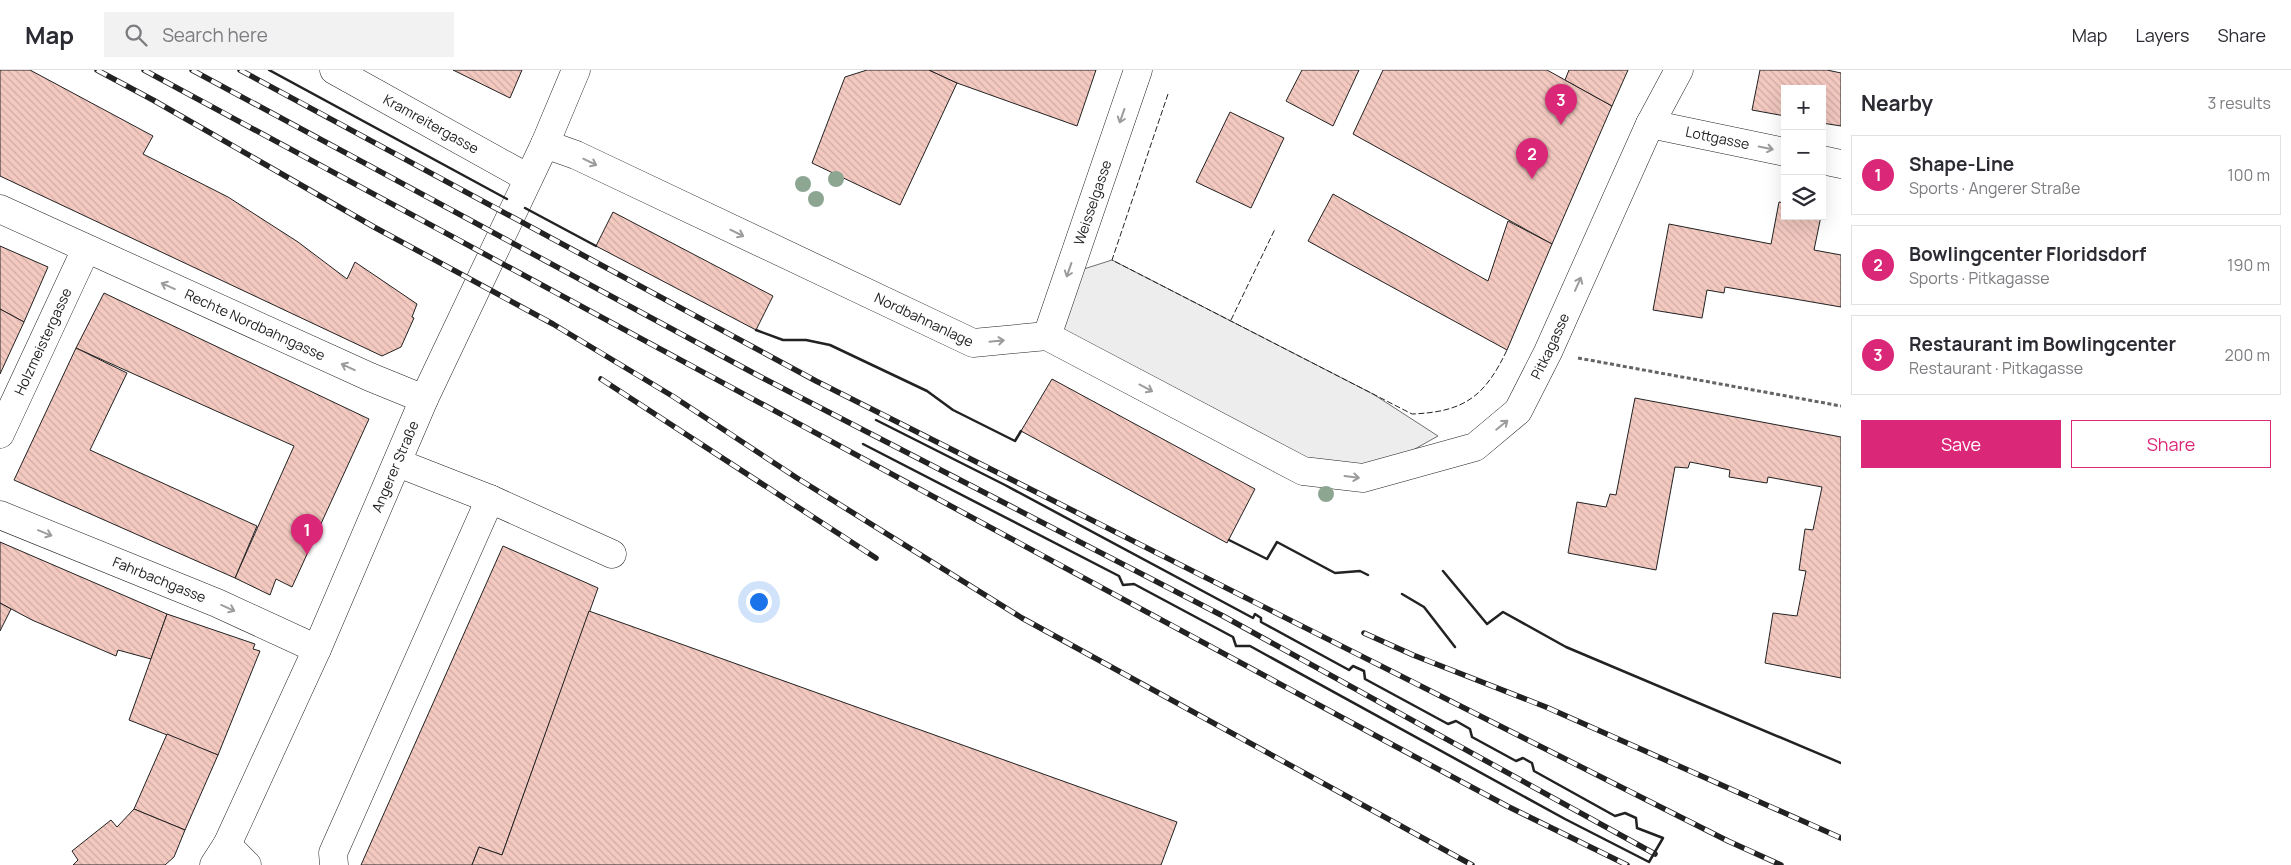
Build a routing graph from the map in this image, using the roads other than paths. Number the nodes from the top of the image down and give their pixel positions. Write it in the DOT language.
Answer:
graph roads {
  1 [pos="334,70"];
  2 [pos="576,70"];
  3 [pos="1138,70"];
  4 [pos="1679,70"];
  5 [pos="1650,124"];
  6 [pos="545,144"];
  7 [pos="1781,151"];
  8 [pos="1826,161"];
  9 [pos="1841,164"];
  10 [pos="528,178"];
  11 [pos="0,209"];
  12 [pos="86,249"];
  13 [pos="1046,336"];
  14 [pos="424,399"];
  15 [pos="0,434"];
  16 [pos="398,463"];
  17 [pos="490,499"];
  18 [pos="0,515"];
  19 [pos="612,554"];
  20 [pos="317,649"];
  21 [pos="220,855"];
  22 [pos="247,865"];
  23 [pos="334,865"];
  1 -- 10 [label="street, Kramreitergasse"];
  2 -- 6 [label="street, Angerer Straße"];
  3 -- 13 [label="street, Weisselgasse, one-way"];
  4 -- 5 [label="street, Pitkagasse"];
  5 -- 7 [label="street, Lottgasse, one-way"];
  13 -- 5 [label="street, Pitkagasse, one-way"];
  6 -- 10 [label="street, Angerer Straße"];
  6 -- 13 [label="street, Nordbahnanlage, one-way"];
  8 -- 9 [label="street"];
  10 -- 14 [label="street, Angerer Straße"];
  11 -- 12 [label="street, Rechte Nordbahngasse"];
  14 -- 12 [label="street, Rechte Nordbahngasse, one-way"];
  12 -- 15 [label="street, Holzmeistergasse"];
  14 -- 16 [label="street, Angerer Straße"];
  16 -- 17 [label="street"];
  16 -- 20 [label="street, Angerer Straße"];
  17 -- 19 [label="street"];
  17 -- 23 [label="street"];
  18 -- 20 [label="street, Fahrbachgasse, one-way"];
  20 -- 21 [label="street, Angerer Straße"];
  21 -- 22 [label="street"];
}
